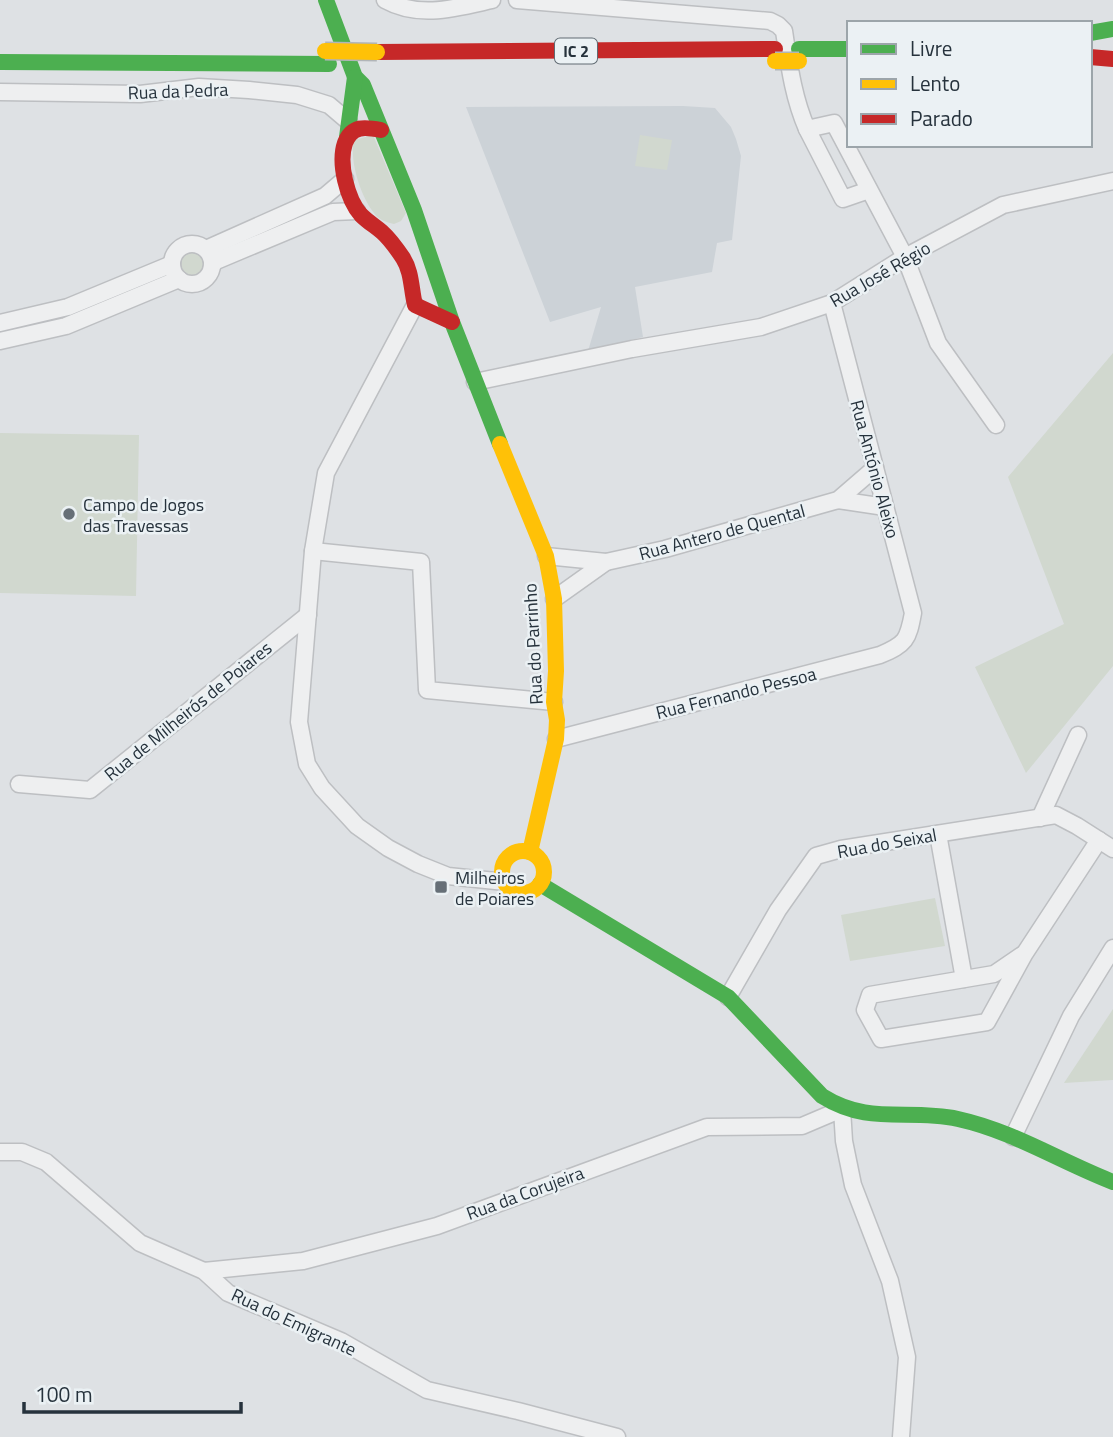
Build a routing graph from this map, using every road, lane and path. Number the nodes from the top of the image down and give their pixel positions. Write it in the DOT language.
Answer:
graph roads {
  1 [pos="326,0"];
  2 [pos="385,0"];
  3 [pos="492,0"];
  4 [pos="517,0"];
  5 [pos="1113,29"];
  6 [pos="1092,33"];
  7 [pos="847,48"];
  8 [pos="0,50"];
  9 [pos="799,55"];
  10 [pos="1092,57"];
  11 [pos="327,58"];
  12 [pos="1113,59"];
  13 [pos="847,60"];
  14 [pos="0,62"];
  15 [pos="355,77"];
  16 [pos="0,92"];
  17 [pos="348,129"];
  18 [pos="807,129"];
  19 [pos="381,130"];
  20 [pos="345,179"];
  21 [pos="1113,181"];
  22 [pos="869,190"];
  23 [pos="414,210"];
  24 [pos="357,211"];
  25 [pos="383,233"];
  26 [pos="206,249"];
  27 [pos="905,257"];
  28 [pos="213,264"];
  29 [pos="175,272"];
  30 [pos="832,303"];
  31 [pos="415,305"];
  32 [pos="0,323"];
  33 [pos="453,323"];
  34 [pos="0,341"];
  35 [pos="475,382"];
  36 [pos="996,425"];
  37 [pos="875,468"];
  38 [pos="838,500"];
  39 [pos="886,507"];
  40 [pos="313,551"];
  41 [pos="546,556"];
  42 [pos="606,562"];
  43 [pos="554,598"];
  44 [pos="308,615"];
  45 [pos="909,635"];
  46 [pos="554,702"];
  47 [pos="1078,735"];
  48 [pos="556,739"];
  49 [pos="19,784"];
  50 [pos="1041,818"];
  51 [pos="938,834"];
  52 [pos="1106,844"];
  53 [pos="530,852"];
  54 [pos="505,882"];
  55 [pos="540,884"];
  56 [pos="1113,948"];
  57 [pos="1025,953"];
  58 [pos="964,979"];
  59 [pos="728,997"];
  60 [pos="842,1109"];
  61 [pos="1013,1137"];
  62 [pos="0,1152"];
  63 [pos="1113,1182"];
  64 [pos="204,1271"];
  65 [pos="617,1437"];
  66 [pos="901,1437"];
  1 -- 15 [label="main road, Rua do Parrinho"];
  2 -- 3 [label="street"];
  4 -- 18 [label="street"];
  5 -- 6 [label="main road"];
  7 -- 9 [label="main road, IC 2"];
  8 -- 11 [label="main road, IC 2"];
  9 -- 11 [label="main road, IC 2"];
  9 -- 13 [label="main road, IC 2"];
  10 -- 12 [label="main road"];
  11 -- 14 [label="main road, IC 2"];
  15 -- 17 [label="main road, Rua do Parrinho"];
  15 -- 19 [label="main road, Rua do Parrinho"];
  16 -- 17 [label="street, Rua da Pedra"];
  17 -- 19 [label="main road"];
  17 -- 20 [label="main road, Rua do Parrinho"];
  18 -- 22 [label="street"];
  18 -- 22 [label="street"];
  19 -- 23 [label="main road, Rua do Parrinho"];
  20 -- 24 [label="main road, Rua do Parrinho"];
  20 -- 26 [label="street"];
  21 -- 27 [label="street, Rua José Régio"];
  22 -- 27 [label="street"];
  23 -- 25 [label="main road"];
  23 -- 33 [label="main road, Rua do Parrinho"];
  24 -- 25 [label="main road, Rua do Parrinho"];
  24 -- 28 [label="street"];
  25 -- 31 [label="main road, Rua do Parrinho"];
  26 -- 28 [label="street"];
  26 -- 29 [label="street"];
  27 -- 30 [label="street, Rua José Régio"];
  27 -- 36 [label="street"];
  28 -- 29 [label="street"];
  29 -- 32 [label="street"];
  29 -- 34 [label="street"];
  30 -- 35 [label="street, Rua José Régio"];
  30 -- 37 [label="street, Rua António Aleixo"];
  31 -- 33 [label="main road"];
  31 -- 40 [label="street"];
  33 -- 35 [label="main road, Rua do Parrinho"];
  35 -- 41 [label="main road, Rua do Parrinho"];
  37 -- 38 [label="street, Rua Antero de Quental"];
  37 -- 39 [label="street, Rua António Aleixo"];
  38 -- 39 [label="street, Rua Antero de Quental"];
  38 -- 42 [label="street, Rua Antero de Quental"];
  39 -- 45 [label="street, Rua António Aleixo"];
  40 -- 44 [label="street"];
  40 -- 46 [label="street"];
  41 -- 42 [label="street, Rua Antero de Quental"];
  41 -- 43 [label="main road, Rua do Parrinho"];
  42 -- 43 [label="street, Rua Antero de Quental"];
  43 -- 46 [label="main road, Rua do Parrinho"];
  44 -- 49 [label="street, Rua de Milheirós de Poiares"];
  44 -- 54 [label="street"];
  45 -- 48 [label="street, Rua Fernando Pessoa"];
  46 -- 48 [label="main road, Rua do Parrinho"];
  47 -- 50 [label="street"];
  48 -- 53 [label="main road, Rua do Parrinho"];
  50 -- 51 [label="street, Rua do Seixal"];
  50 -- 52 [label="street, Rua do Seixal"];
  51 -- 58 [label="street"];
  51 -- 59 [label="street, Rua do Seixal"];
  52 -- 57 [label="street"];
  53 -- 54 [label="main road"];
  53 -- 55 [label="main road"];
  54 -- 55 [label="main road"];
  55 -- 59 [label="main road"];
  56 -- 61 [label="street"];
  57 -- 58 [label="street"];
  57 -- 58 [label="street"];
  59 -- 60 [label="main road"];
  60 -- 61 [label="main road"];
  60 -- 64 [label="street, Rua da Corujeira"];
  60 -- 66 [label="street"];
  61 -- 63 [label="main road"];
  62 -- 64 [label="street, Rua do Emigrante"];
  64 -- 65 [label="street, Rua do Emigrante"];
}
